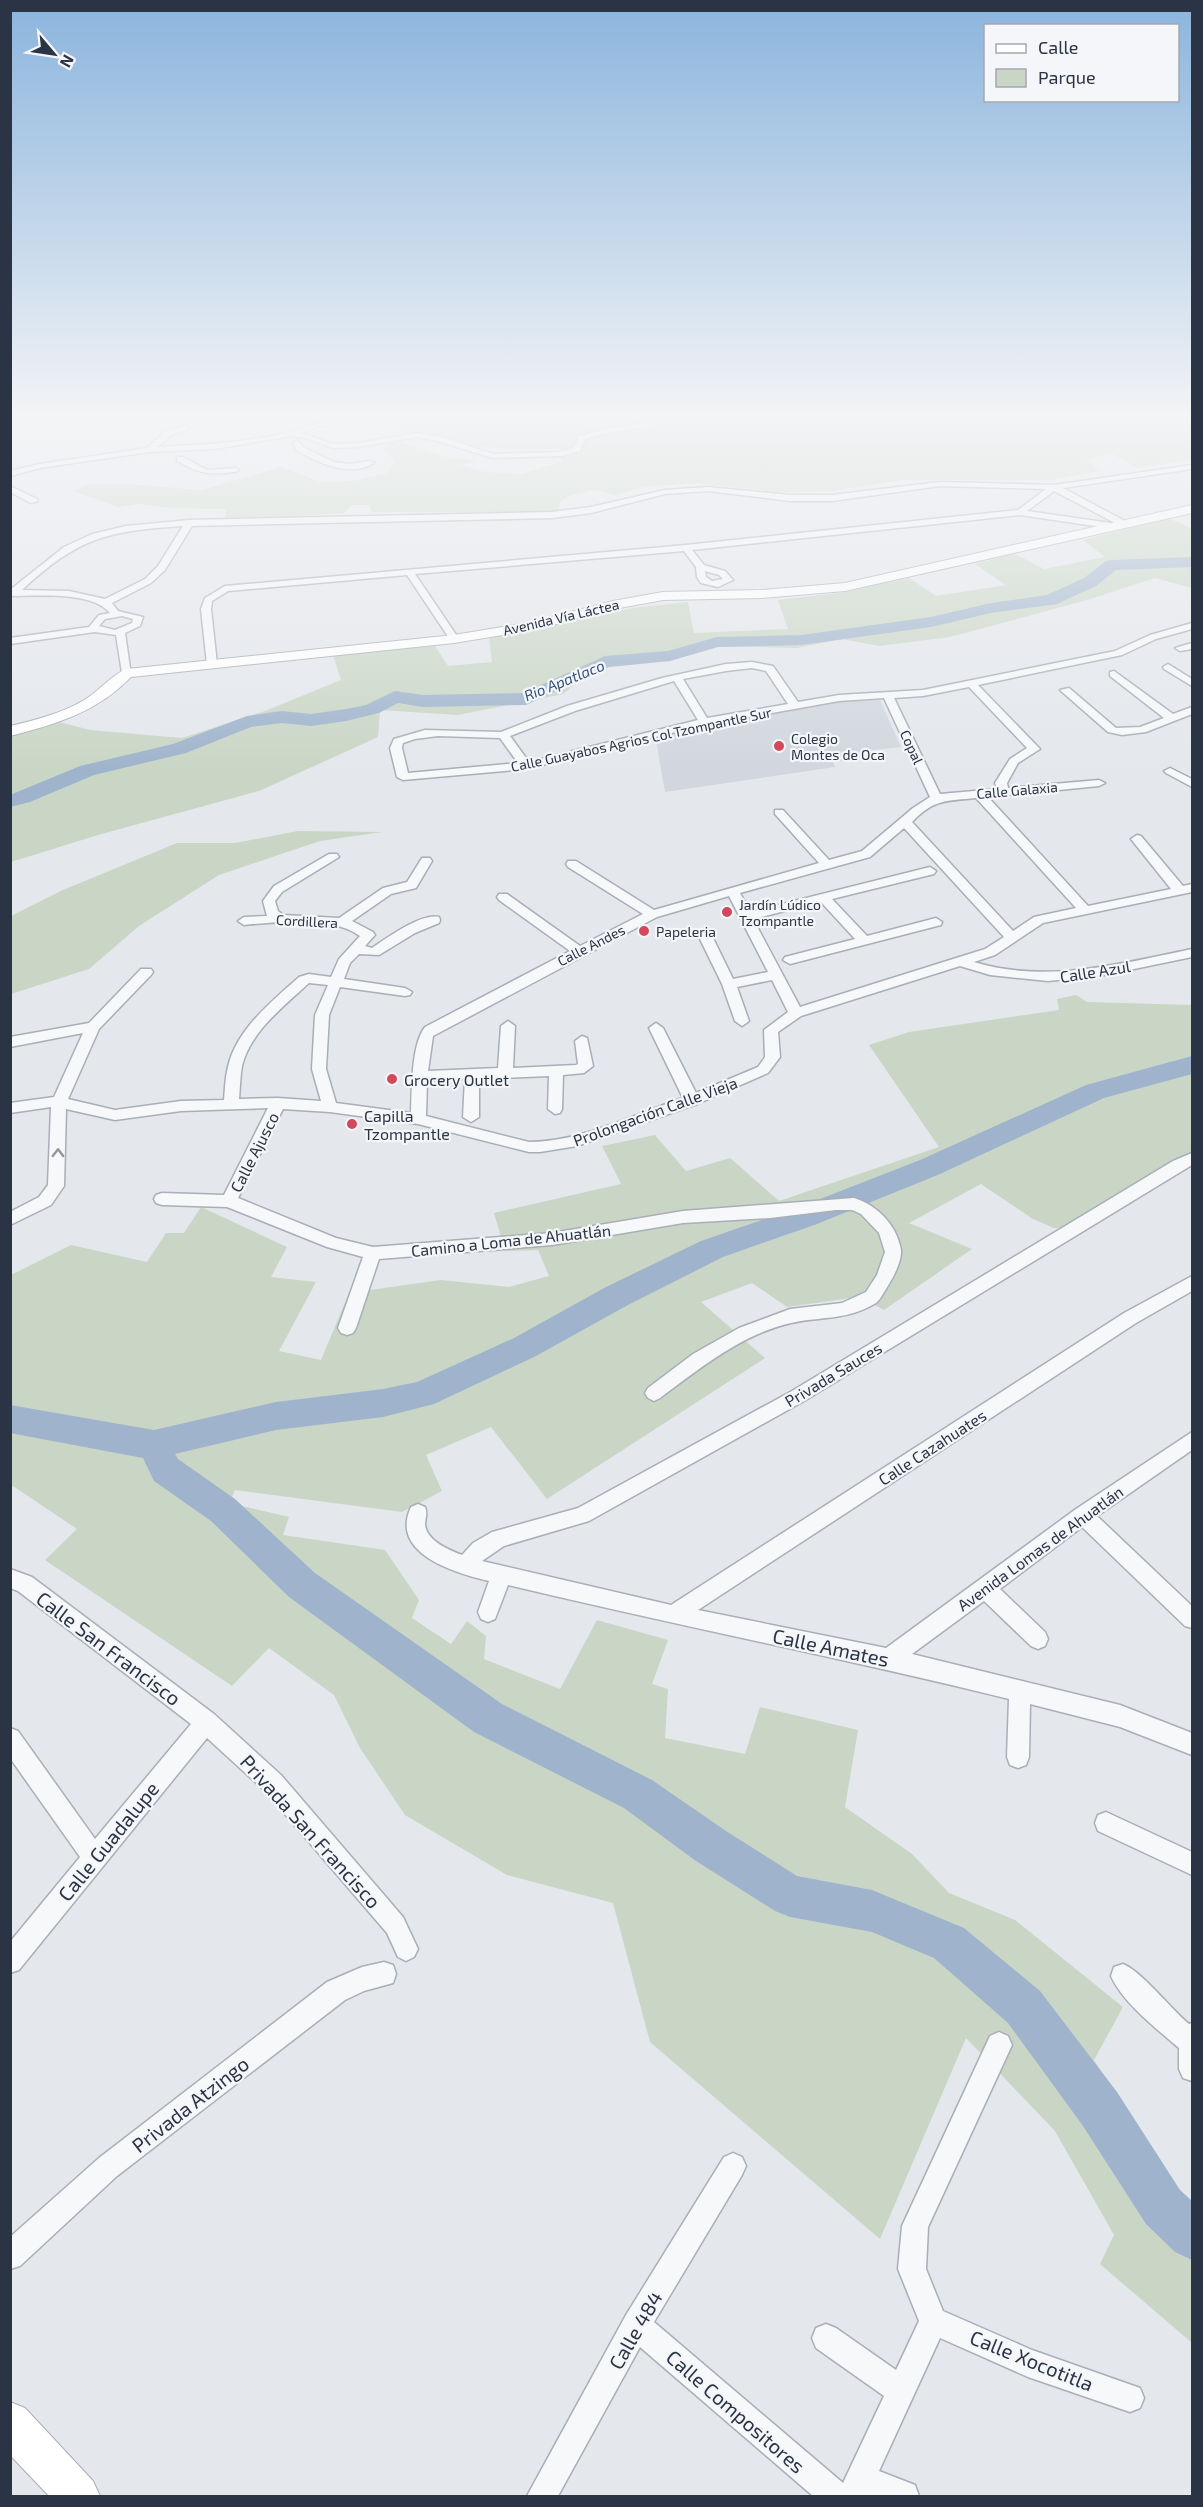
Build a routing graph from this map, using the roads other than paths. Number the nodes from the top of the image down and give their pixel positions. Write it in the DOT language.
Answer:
graph roads {
  1 [pos="98,536"];
  2 [pos="181,536"];
  3 [pos="797,536"];
  4 [pos="1070,536"];
  5 [pos="686,548"];
  6 [pos="701,567"];
  7 [pos="410,573"];
  8 [pos="12,593"];
  9 [pos="106,602"];
  10 [pos="115,613"];
  11 [pos="1192,626"];
  12 [pos="95,629"];
  13 [pos="120,632"];
  14 [pos="454,639"];
  15 [pos="10,641"];
  16 [pos="1192,645"];
  17 [pos="1180,648"];
  18 [pos="212,664"];
  19 [pos="1168,667"];
  20 [pos="128,673"];
  21 [pos="1114,674"];
  22 [pos="677,678"];
  23 [pos="1192,682"];
  24 [pos="972,684"];
  25 [pos="1065,690"];
  26 [pos="888,696"];
  27 [pos="795,706"];
  28 [pos="1192,710"];
  29 [pos="1171,718"];
  30 [pos="704,723"];
  31 [pos="10,731"];
  32 [pos="503,735"];
  33 [pos="526,766"];
  34 [pos="1170,771"];
  35 [pos="1099,783"];
  36 [pos="1192,784"];
  37 [pos="1004,792"];
  38 [pos="979,794"];
  39 [pos="936,798"];
  40 [pos="779,812"];
  41 [pos="905,822"];
  42 [pos="1137,839"];
  43 [pos="333,857"];
  44 [pos="426,861"];
  45 [pos="572,864"];
  46 [pos="826,864"];
  47 [pos="930,871"];
  48 [pos="1186,890"];
  49 [pos="732,891"];
  50 [pos="503,897"];
  51 [pos="823,897"];
  52 [pos="1085,910"];
  53 [pos="652,914"];
  54 [pos="747,917"];
  55 [pos="279,918"];
  56 [pos="434,920"];
  57 [pos="243,921"];
  58 [pos="342,922"];
  59 [pos="936,922"];
  60 [pos="1011,936"];
  61 [pos="707,939"];
  62 [pos="864,941"];
  63 [pos="356,949"];
  64 [pos="578,951"];
  65 [pos="1192,953"];
  66 [pos="790,960"];
  67 [pos="961,962"];
  68 [pos="146,972"];
  69 [pos="775,975"];
  70 [pos="335,982"];
  71 [pos="729,984"];
  72 [pos="405,992"];
  73 [pos="796,1013"];
  74 [pos="742,1021"];
  75 [pos="508,1026"];
  76 [pos="93,1027"];
  77 [pos="656,1028"];
  78 [pos="582,1041"];
  79 [pos="10,1042"];
  80 [pos="556,1071"];
  81 [pos="505,1072"];
  82 [pos="472,1074"];
  83 [pos="420,1076"];
  84 [pos="692,1100"];
  85 [pos="59,1102"];
  86 [pos="231,1103"];
  87 [pos="278,1103"];
  88 [pos="330,1107"];
  89 [pos="10,1108"];
  90 [pos="555,1109"];
  91 [pos="471,1117"];
  92 [pos="418,1119"];
  93 [pos="1192,1159"];
  94 [pos="162,1198"];
  95 [pos="229,1201"];
  96 [pos="10,1219"];
  97 [pos="373,1253"];
  98 [pos="1192,1283"];
  99 [pos="347,1328"];
  100 [pos="654,1393"];
  101 [pos="1189,1448"];
  102 [pos="418,1513"];
  103 [pos="1083,1515"];
  104 [pos="465,1566"];
  105 [pos="502,1574"];
  106 [pos="10,1578"];
  107 [pos="985,1588"];
  108 [pos="488,1612"];
  109 [pos="673,1615"];
  110 [pos="1192,1619"];
  111 [pos="1038,1640"];
  112 [pos="889,1659"];
  113 [pos="1020,1691"];
  114 [pos="206,1722"];
  115 [pos="10,1739"];
  116 [pos="1192,1744"];
  117 [pos="1018,1757"];
  118 [pos="1107,1822"];
  119 [pos="95,1858"];
  120 [pos="1192,1864"];
  121 [pos="406,1949"];
  122 [pos="10,1961"];
  123 [pos="384,1974"];
  124 [pos="1123,1976"];
  125 [pos="1192,2038"];
  126 [pos="999,2045"];
  127 [pos="1192,2069"];
  128 [pos="733,2166"];
  129 [pos="10,2256"];
  130 [pos="933,2322"];
  131 [pos="636,2325"];
  132 [pos="826,2337"];
  133 [pos="901,2391"];
  134 [pos="1130,2398"];
  135 [pos="10,2423"];
  136 [pos="856,2487"];
  137 [pos="78,2496"];
  138 [pos="542,2496"];
  139 [pos="835,2496"];
  140 [pos="904,2496"];
  1 -- 8 [label="street"];
  2 -- 9 [label="street"];
  3 -- 5 [label="street"];
  4 -- 14 [label="street, Avenida Vía Láctea"];
  5 -- 6 [label="street"];
  5 -- 7 [label="street"];
  7 -- 14 [label="street"];
  7 -- 18 [label="street"];
  8 -- 9 [label="street"];
  9 -- 10 [label="street"];
  10 -- 12 [label="street"];
  10 -- 13 [label="street"];
  11 -- 24 [label="street, Calle Guayabos Agrios Col Tzompantle Sur"];
  12 -- 13 [label="street"];
  12 -- 15 [label="street"];
  13 -- 20 [label="street"];
  14 -- 18 [label="street, Avenida Vía Láctea"];
  16 -- 17 [label="street"];
  18 -- 20 [label="street, Avenida Vía Láctea"];
  19 -- 23 [label="street"];
  20 -- 31 [label="street"];
  21 -- 29 [label="street"];
  22 -- 27 [label="street"];
  22 -- 30 [label="street"];
  22 -- 32 [label="street"];
  24 -- 26 [label="street, Calle Guayabos Agrios Col Tzompantle Sur"];
  24 -- 37 [label="street"];
  25 -- 29 [label="street"];
  26 -- 27 [label="street, Calle Guayabos Agrios Col Tzompantle Sur"];
  26 -- 39 [label="street, Copal"];
  27 -- 30 [label="street, Calle Guayabos Agrios Col Tzompantle Sur"];
  28 -- 29 [label="street"];
  30 -- 33 [label="street, Calle Guayabos Agrios Col Tzompantle Sur"];
  32 -- 33 [label="street"];
  32 -- 33 [label="street, Calle Guayabos Agrios Col Tzompantle Sur"];
  34 -- 36 [label="street"];
  35 -- 37 [label="street, Calle Galaxia"];
  37 -- 38 [label="street, Calle Galaxia"];
  38 -- 39 [label="street, Calle Galaxia"];
  38 -- 52 [label="street"];
  39 -- 41 [label="street, Calle Andes"];
  40 -- 46 [label="street"];
  41 -- 46 [label="street, Calle Andes"];
  41 -- 60 [label="street"];
  42 -- 48 [label="street"];
  43 -- 55 [label="street"];
  44 -- 58 [label="street"];
  45 -- 53 [label="street"];
  46 -- 49 [label="street, Calle Andes"];
  47 -- 51 [label="street"];
  48 -- 52 [label="street, Prolongación Calle Vieja"];
  49 -- 53 [label="street, Calle Andes"];
  49 -- 54 [label="street"];
  50 -- 64 [label="street"];
  51 -- 54 [label="street"];
  51 -- 62 [label="street"];
  52 -- 60 [label="street, Prolongación Calle Vieja"];
  53 -- 64 [label="street, Calle Andes"];
  54 -- 69 [label="street"];
  55 -- 57 [label="street, Cordillera"];
  55 -- 58 [label="street, Cordillera"];
  56 -- 63 [label="street"];
  58 -- 63 [label="street, Cordillera"];
  59 -- 62 [label="street"];
  60 -- 67 [label="street, Prolongación Calle Vieja"];
  61 -- 71 [label="street"];
  62 -- 66 [label="street"];
  63 -- 70 [label="street"];
  64 -- 83 [label="street, Calle Andes"];
  65 -- 67 [label="street, Calle Azul"];
  67 -- 73 [label="street, Prolongación Calle Vieja"];
  68 -- 76 [label="street"];
  69 -- 71 [label="street"];
  69 -- 73 [label="street"];
  70 -- 72 [label="street"];
  70 -- 86 [label="street"];
  70 -- 88 [label="street"];
  71 -- 74 [label="street"];
  73 -- 84 [label="street, Prolongación Calle Vieja"];
  75 -- 81 [label="street"];
  76 -- 79 [label="street"];
  76 -- 85 [label="street"];
  77 -- 84 [label="street"];
  78 -- 80 [label="street"];
  80 -- 81 [label="street"];
  80 -- 90 [label="street"];
  81 -- 82 [label="street"];
  82 -- 83 [label="street"];
  82 -- 91 [label="street"];
  83 -- 92 [label="street, Calle Andes"];
  84 -- 92 [label="street, Prolongación Calle Vieja"];
  85 -- 86 [label="street, Prolongación Calle Vieja"];
  85 -- 89 [label="street, Prolongación Calle Vieja"];
  96 -- 85 [label="street, one-way"];
  86 -- 87 [label="street, Prolongación Calle Vieja"];
  87 -- 88 [label="street, Prolongación Calle Vieja"];
  87 -- 95 [label="street, Calle Ajusco"];
  88 -- 92 [label="street, Prolongación Calle Vieja"];
  93 -- 104 [label="street, Privada Sauces"];
  94 -- 95 [label="street, Camino a Loma de Ahuatlán"];
  95 -- 97 [label="street, Camino a Loma de Ahuatlán"];
  97 -- 99 [label="street"];
  97 -- 100 [label="street, Camino a Loma de Ahuatlán"];
  98 -- 109 [label="street, Calle Cazahuates"];
  101 -- 103 [label="street, Avenida Lomas de Ahuatlán"];
  102 -- 104 [label="street, Calle Amates"];
  103 -- 107 [label="street, Avenida Lomas de Ahuatlán"];
  103 -- 110 [label="street"];
  104 -- 105 [label="street, Calle Amates"];
  105 -- 108 [label="street"];
  105 -- 109 [label="street, Calle Amates"];
  106 -- 114 [label="street, Calle San Francisco"];
  107 -- 111 [label="street"];
  107 -- 112 [label="street, Avenida Lomas de Ahuatlán"];
  109 -- 112 [label="street, Calle Amates"];
  112 -- 113 [label="street, Calle Amates"];
  113 -- 116 [label="street, Calle Amates"];
  113 -- 117 [label="street"];
  114 -- 119 [label="street, Calle Guadalupe"];
  114 -- 121 [label="street, Privada San Francisco"];
  115 -- 119 [label="street"];
  118 -- 120 [label="street"];
  119 -- 122 [label="street, Calle Guadalupe"];
  123 -- 129 [label="street, Privada Atzingo"];
  124 -- 125 [label="street"];
  125 -- 127 [label="street"];
  126 -- 130 [label="street"];
  128 -- 131 [label="street, Calle 484"];
  130 -- 133 [label="street"];
  130 -- 134 [label="street, Calle Xocotitla"];
  131 -- 138 [label="street, Calle 484"];
  131 -- 139 [label="street, Calle Compositores"];
  132 -- 133 [label="street"];
  133 -- 136 [label="street"];
  135 -- 137 [label="street"];
  136 -- 140 [label="street"];
}
